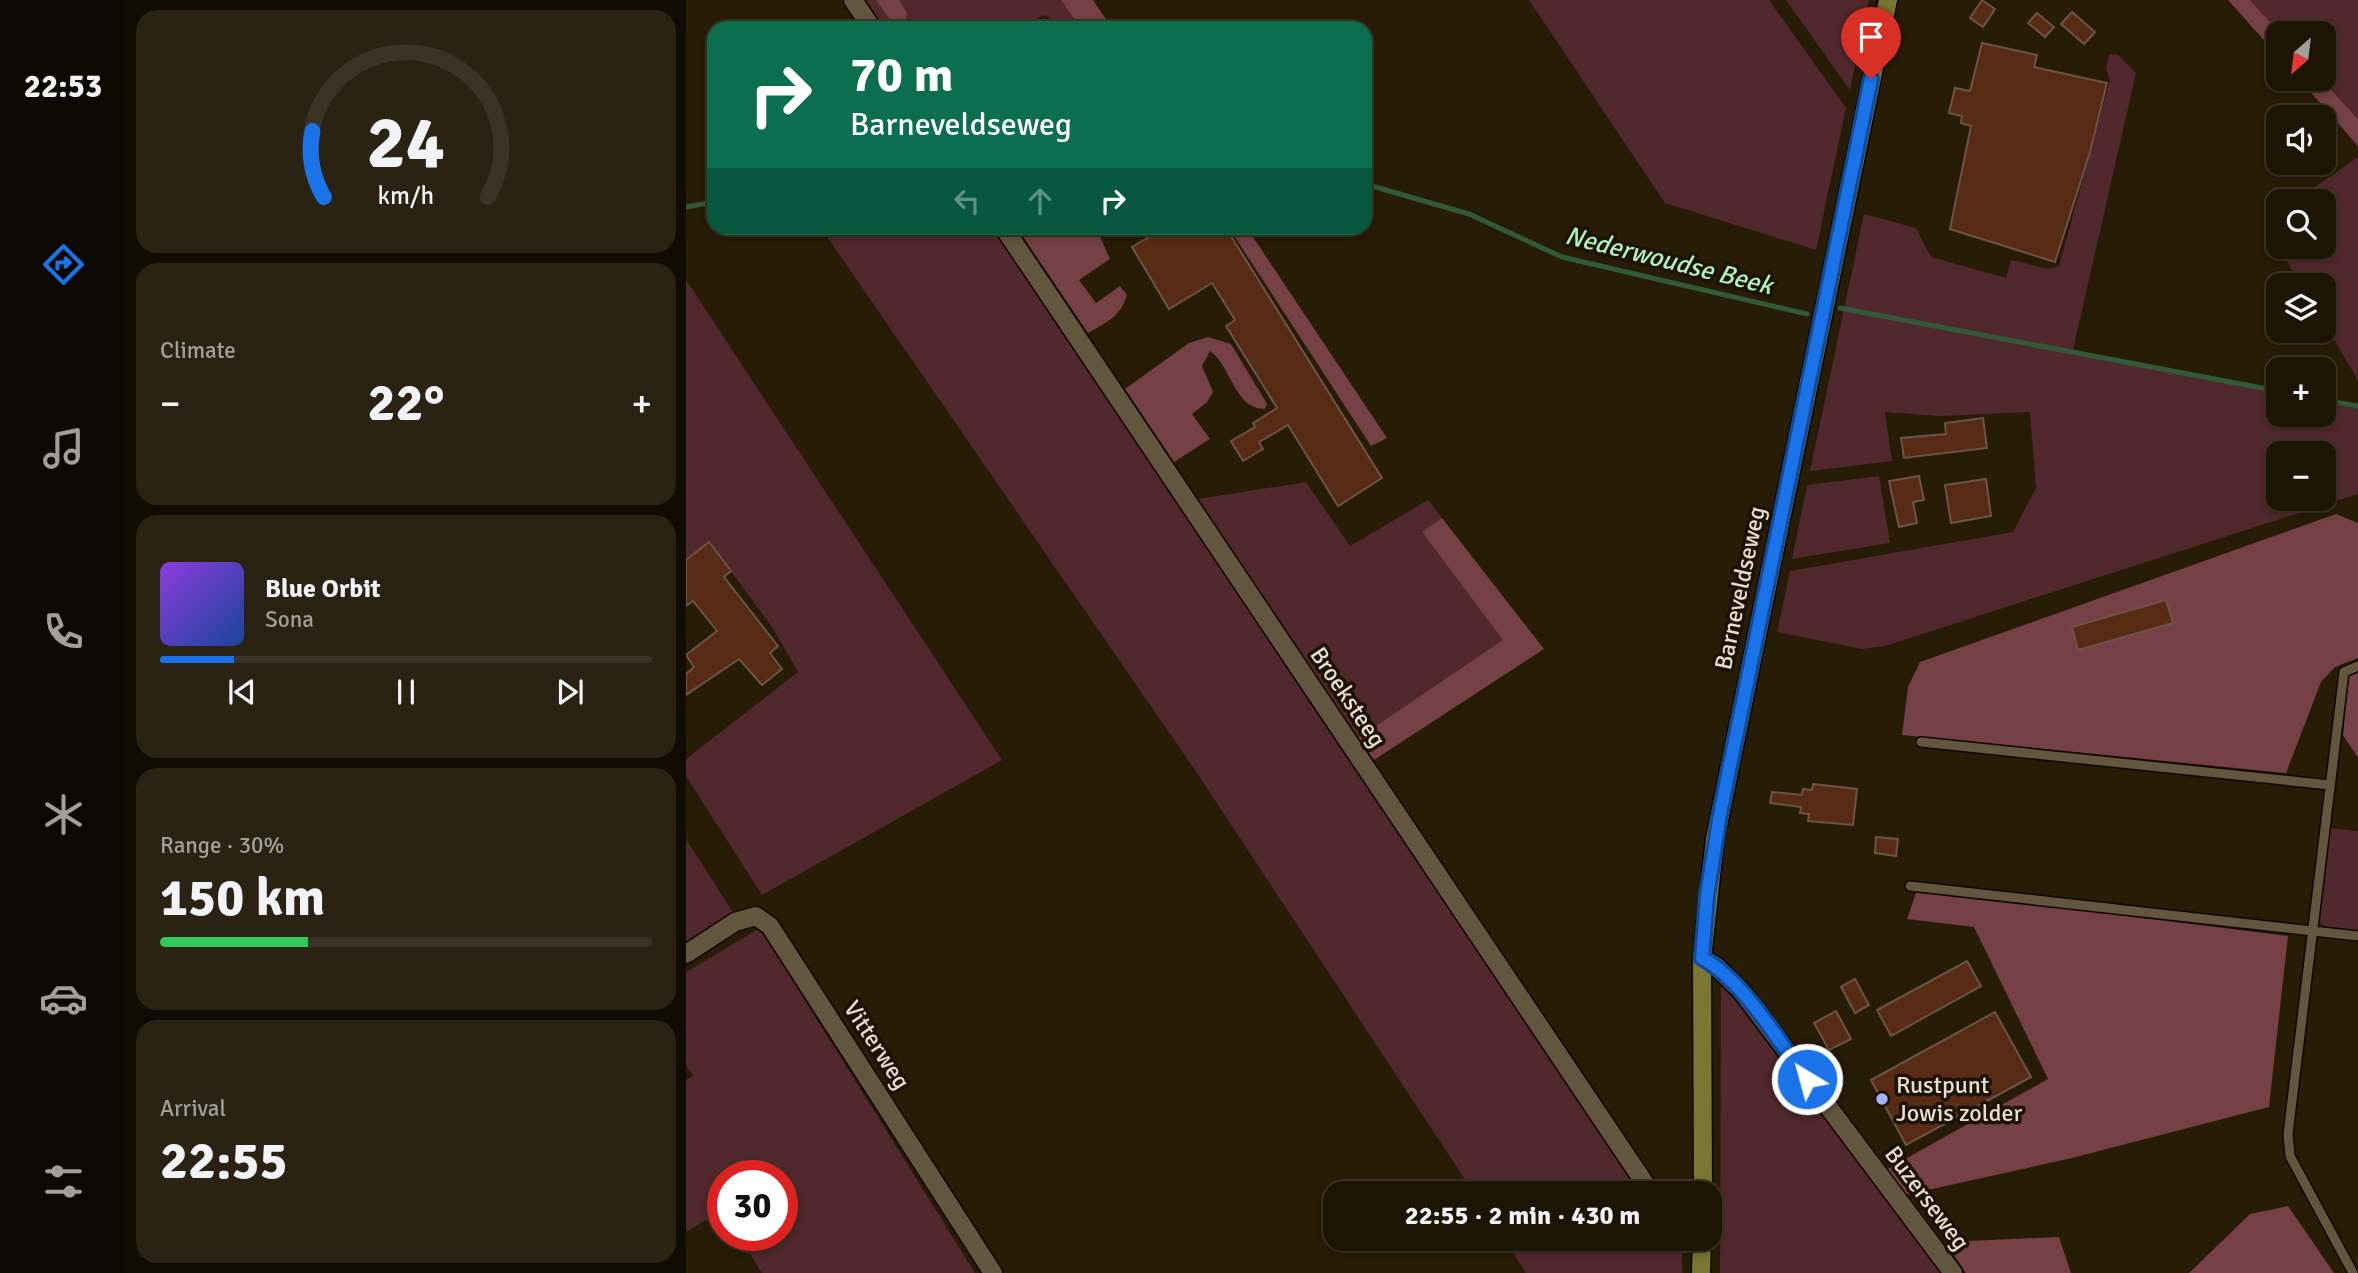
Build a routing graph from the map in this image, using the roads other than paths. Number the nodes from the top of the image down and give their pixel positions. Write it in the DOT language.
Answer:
graph roads {
  1 [pos="853,0"];
  2 [pos="1888,0"];
  3 [pos="867,21"];
  4 [pos="1009,235"];
  5 [pos="2358,666"];
  6 [pos="1921,742"];
  7 [pos="2330,785"];
  8 [pos="1910,886"];
  9 [pos="2313,930"];
  10 [pos="2358,936"];
  11 [pos="686,954"];
  12 [pos="1702,958"];
  13 [pos="1643,1181"];
  14 [pos="1703,1181"];
  15 [pos="1702,1251"];
  16 [pos="993,1273"];
  17 [pos="1701,1273"];
  18 [pos="1953,1273"];
  19 [pos="2353,1273"];
  1 -- 3 [label="street"];
  2 -- 12 [label="main road, Barneveldseweg"];
  4 -- 13 [label="street, Broeksteeg"];
  5 -- 7 [label="lane"];
  6 -- 7 [label="lane"];
  7 -- 9 [label="lane"];
  8 -- 9 [label="lane"];
  9 -- 10 [label="lane"];
  9 -- 19 [label="lane"];
  11 -- 16 [label="street, Vitterweg"];
  12 -- 14 [label="main road, Barneveldseweg"];
  12 -- 18 [label="street, Buzerseweg"];
  15 -- 17 [label="main road"];
}
